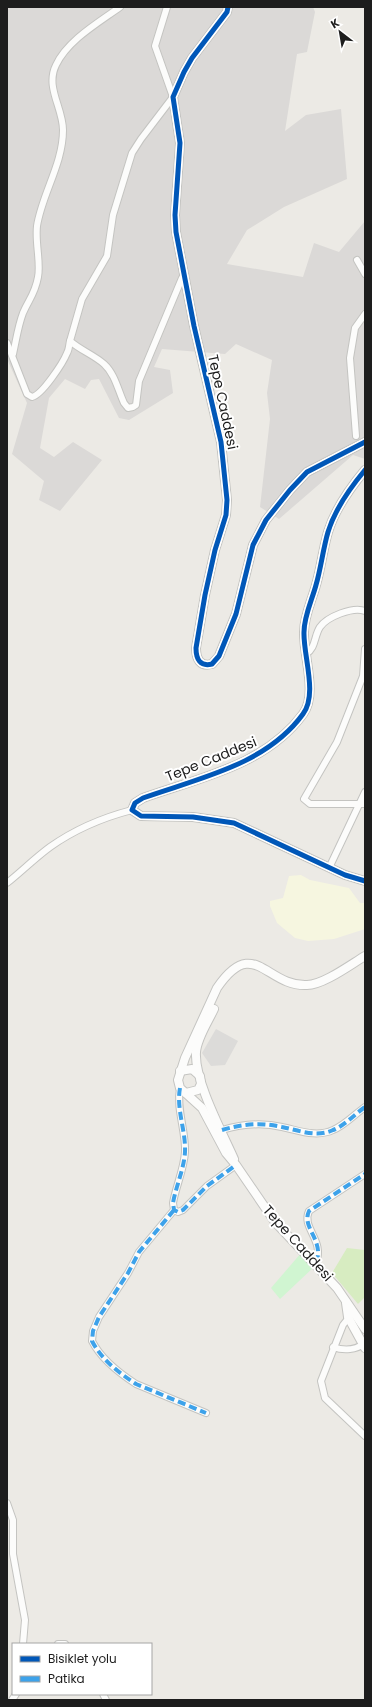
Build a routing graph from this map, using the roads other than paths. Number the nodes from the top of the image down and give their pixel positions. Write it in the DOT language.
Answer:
graph roads {
  1 [pos="120,7"];
  2 [pos="167,7"];
  3 [pos="228,7"];
  4 [pos="173,97"];
  5 [pos="356,260"];
  6 [pos="365,274"];
  7 [pos="185,275"];
  8 [pos="365,314"];
  9 [pos="70,341"];
  10 [pos="7,343"];
  11 [pos="13,354"];
  12 [pos="356,436"];
  13 [pos="365,442"];
  14 [pos="365,470"];
  15 [pos="365,611"];
  16 [pos="365,649"];
  17 [pos="306,654"];
  18 [pos="365,792"];
  19 [pos="362,804"];
  20 [pos="132,810"];
  21 [pos="329,868"];
  22 [pos="365,881"];
  23 [pos="7,883"];
  24 [pos="365,956"];
  25 [pos="229,974"];
  26 [pos="180,1071"];
  27 [pos="200,1076"];
  28 [pos="183,1090"];
  29 [pos="365,1107"];
  30 [pos="222,1130"];
  31 [pos="236,1165"];
  32 [pos="365,1174"];
  33 [pos="174,1210"];
  34 [pos="316,1263"];
  35 [pos="351,1316"];
  36 [pos="365,1329"];
  37 [pos="364,1345"];
  38 [pos="333,1347"];
  39 [pos="206,1413"];
  40 [pos="365,1436"];
  41 [pos="7,1503"];
  42 [pos="23,1643"];
  1 -- 11 [label="street"];
  2 -- 4 [label="street"];
  3 -- 4 [label="street"];
  4 -- 7 [label="street, Tepe Caddesi"];
  4 -- 9 [label="street"];
  5 -- 6 [label="street"];
  7 -- 9 [label="street"];
  7 -- 13 [label="street, Tepe Caddesi"];
  8 -- 12 [label="street"];
  9 -- 11 [label="street"];
  10 -- 11 [label="street"];
  14 -- 17 [label="street, Tepe Caddesi"];
  15 -- 17 [label="street"];
  16 -- 19 [label="street"];
  17 -- 20 [label="street, Tepe Caddesi"];
  18 -- 19 [label="street"];
  19 -- 21 [label="street"];
  20 -- 21 [label="street"];
  20 -- 23 [label="street"];
  21 -- 22 [label="street"];
  24 -- 25 [label="street"];
  25 -- 26 [label="street"];
  25 -- 27 [label="street, Tepe Caddesi"];
  26 -- 27 [label="street"];
  26 -- 28 [label="street"];
  27 -- 28 [label="street"];
  27 -- 30 [label="street, Tepe Caddesi"];
  28 -- 31 [label="street, Tepe Caddesi"];
  28 -- 33 [label="street"];
  29 -- 30 [label="street"];
  30 -- 31 [label="street, Tepe Caddesi"];
  31 -- 33 [label="street"];
  31 -- 34 [label="street, Tepe Caddesi"];
  32 -- 34 [label="street"];
  33 -- 39 [label="street"];
  34 -- 35 [label="street, Tepe Caddesi"];
  35 -- 36 [label="street"];
  35 -- 37 [label="street"];
  35 -- 38 [label="street"];
  37 -- 38 [label="street"];
  38 -- 40 [label="street"];
  41 -- 42 [label="street"];
}
